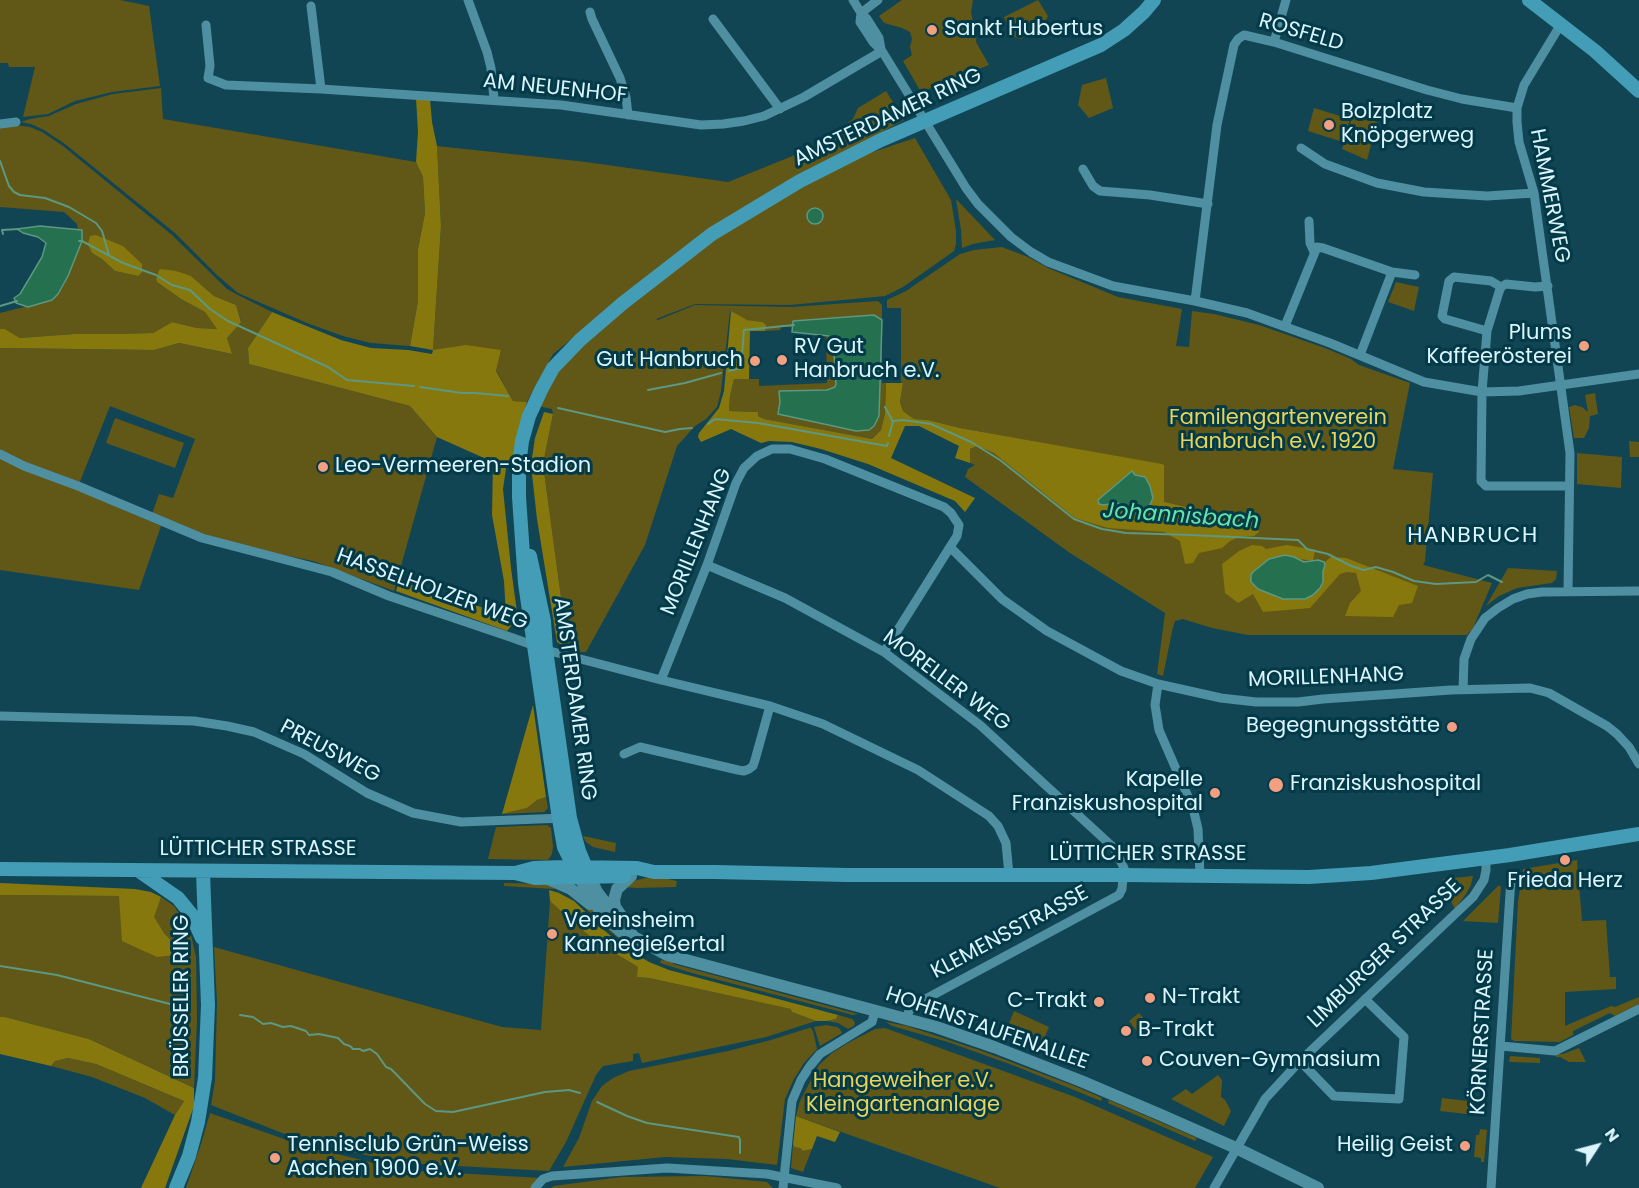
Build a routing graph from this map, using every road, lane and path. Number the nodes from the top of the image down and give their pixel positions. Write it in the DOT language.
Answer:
graph roads {
  1 [pos="468,0"];
  2 [pos="853,0"];
  3 [pos="878,0"];
  4 [pos="1154,0"];
  5 [pos="1286,0"];
  6 [pos="1529,0"];
  7 [pos="311,6"];
  8 [pos="590,12"];
  9 [pos="861,13"];
  10 [pos="713,19"];
  11 [pos="1560,24"];
  12 [pos="207,25"];
  13 [pos="1274,42"];
  14 [pos="882,51"];
  15 [pos="321,89"];
  16 [pos="1639,91"];
  17 [pos="494,99"];
  18 [pos="1517,108"];
  19 [pos="780,109"];
  20 [pos="628,115"];
  21 [pos="925,121"];
  22 [pos="16,122"];
  23 [pos="0,124"];
  24 [pos="1301,148"];
  25 [pos="1083,169"];
  26 [pos="1534,193"];
  27 [pos="1208,204"];
  28 [pos="1309,221"];
  29 [pos="1314,252"];
  30 [pos="1392,272"];
  31 [pos="1415,275"];
  32 [pos="1548,286"];
  33 [pos="1501,287"];
  34 [pos="1195,301"];
  35 [pos="1285,326"];
  36 [pos="1487,331"];
  37 [pos="1360,356"];
  38 [pos="1639,374"];
  39 [pos="1560,385"];
  40 [pos="1482,392"];
  41 [pos="0,454"];
  42 [pos="1569,486"];
  43 [pos="950,547"];
  44 [pos="707,565"];
  45 [pos="1568,591"];
  46 [pos="1639,591"];
  47 [pos="540,648"];
  48 [pos="884,652"];
  49 [pos="661,680"];
  50 [pos="1158,684"];
  51 [pos="1463,690"];
  52 [pos="770,706"];
  53 [pos="0,716"];
  54 [pos="624,754"];
  55 [pos="1639,764"];
  56 [pos="564,818"];
  57 [pos="1639,834"];
  58 [pos="1486,857"];
  59 [pos="0,869"];
  60 [pos="137,870"];
  61 [pos="203,872"];
  62 [pos="582,872"];
  63 [pos="654,872"];
  64 [pos="515,873"];
  65 [pos="1009,875"];
  66 [pos="1124,875"];
  67 [pos="631,876"];
  68 [pos="1200,876"];
  69 [pos="545,877"];
  70 [pos="1511,878"];
  71 [pos="602,914"];
  72 [pos="633,936"];
  73 [pos="207,956"];
  74 [pos="1365,999"];
  75 [pos="1639,1009"];
  76 [pos="875,1011"];
  77 [pos="906,1019"];
  78 [pos="1501,1047"];
  79 [pos="1300,1061"];
  80 [pos="1236,1148"];
  81 [pos="784,1177"];
  82 [pos="176,1188"];
  83 [pos="535,1188"];
  84 [pos="783,1188"];
  85 [pos="837,1188"];
  86 [pos="1214,1188"];
  87 [pos="1318,1188"];
  88 [pos="1491,1188"];
  1 -- 17 [label="street"];
  2 -- 9 [label="street"];
  3 -- 9 [label="street"];
  4 -- 21 [label="main road, AMSTERDAMER RING"];
  5 -- 13 [label="street"];
  6 -- 11 [label="main road"];
  7 -- 15 [label="street"];
  8 -- 20 [label="street"];
  9 -- 14 [label="street"];
  10 -- 19 [label="street"];
  11 -- 16 [label="main road"];
  11 -- 18 [label="street, HAMMERWEG"];
  12 -- 15 [label="street, AM NEUENHOF"];
  13 -- 18 [label="street, ROSFELD"];
  13 -- 27 [label="street, ROSFELD"];
  14 -- 19 [label="street, AM NEUENHOF"];
  14 -- 21 [label="street"];
  15 -- 17 [label="street, AM NEUENHOF"];
  17 -- 20 [label="street, AM NEUENHOF"];
  18 -- 26 [label="street, HAMMERWEG"];
  19 -- 20 [label="street, AM NEUENHOF"];
  21 -- 34 [label="street"];
  21 -- 47 [label="main road, AMSTERDAMER RING"];
  22 -- 23 [label="street"];
  24 -- 26 [label="street"];
  25 -- 27 [label="street"];
  26 -- 32 [label="street, HAMMERWEG"];
  27 -- 34 [label="street, ROSFELD"];
  28 -- 29 [label="street"];
  29 -- 30 [label="street"];
  29 -- 35 [label="street"];
  30 -- 31 [label="street"];
  30 -- 37 [label="street"];
  32 -- 33 [label="street"];
  32 -- 39 [label="street, HAMMERWEG"];
  33 -- 36 [label="street"];
  33 -- 36 [label="street"];
  34 -- 35 [label="street"];
  35 -- 37 [label="street"];
  36 -- 40 [label="street"];
  37 -- 40 [label="street"];
  38 -- 39 [label="street"];
  39 -- 40 [label="street"];
  39 -- 42 [label="street, HAMMERWEG"];
  40 -- 42 [label="street"];
  41 -- 47 [label="street, HASSELHOLZER WEG"];
  42 -- 45 [label="street, HAMMERWEG"];
  43 -- 44 [label="street, MORILLENHANG"];
  43 -- 48 [label="street"];
  43 -- 50 [label="street, MORILLENHANG"];
  44 -- 48 [label="street, MORELLER WEG"];
  44 -- 49 [label="street, MORILLENHANG"];
  45 -- 46 [label="street"];
  45 -- 51 [label="street"];
  47 -- 49 [label="street, HASSELHOLZER WEG"];
  47 -- 56 [label="main road, AMSTERDAMER RING"];
  48 -- 66 [label="street, MORELLER WEG"];
  49 -- 52 [label="street, HASSELHOLZER WEG"];
  50 -- 51 [label="street, MORILLENHANG"];
  50 -- 68 [label="street"];
  51 -- 55 [label="street, MORILLENHANG"];
  52 -- 54 [label="street"];
  52 -- 65 [label="street, HASSELHOLZER WEG"];
  53 -- 56 [label="street, PREUSWEG"];
  56 -- 62 [label="main road, AMSTERDAMER RING"];
  57 -- 58 [label="main road, LÜTTICHER STRASSE"];
  58 -- 68 [label="main road, LÜTTICHER STRASSE"];
  58 -- 74 [label="street, LIMBURGER STRASSE"];
  59 -- 60 [label="main road, LÜTTICHER STRASSE"];
  60 -- 61 [label="main road, LÜTTICHER STRASSE"];
  60 -- 73 [label="main road"];
  61 -- 64 [label="main road, LÜTTICHER STRASSE"];
  61 -- 73 [label="main road, BRÜSSELER RING"];
  62 -- 63 [label="main road, LÜTTICHER STRASSE"];
  62 -- 64 [label="main road, LÜTTICHER STRASSE"];
  62 -- 67 [label="main road, LÜTTICHER STRASSE"];
  62 -- 69 [label="main road, LÜTTICHER STRASSE"];
  62 -- 71 [label="main road, HOHENSTAUFENALLEE"];
  62 -- 72 [label="main road, HOHENSTAUFENALLEE"];
  63 -- 65 [label="main road, LÜTTICHER STRASSE"];
  63 -- 67 [label="main road, LÜTTICHER STRASSE"];
  64 -- 69 [label="main road, LÜTTICHER STRASSE"];
  65 -- 66 [label="main road, LÜTTICHER STRASSE"];
  66 -- 68 [label="main road, LÜTTICHER STRASSE"];
  66 -- 77 [label="street, KLEMENSSTRASSE"];
  67 -- 72 [label="main road"];
  69 -- 71 [label="main road"];
  70 -- 78 [label="street, KÖRNERSTRASSE"];
  71 -- 72 [label="main road, HOHENSTAUFENALLEE"];
  72 -- 76 [label="main road, HOHENSTAUFENALLEE"];
  73 -- 82 [label="main road, BRÜSSELER RING"];
  74 -- 79 [label="street, LIMBURGER STRASSE"];
  74 -- 79 [label="street"];
  75 -- 78 [label="street"];
  76 -- 77 [label="main road, HOHENSTAUFENALLEE"];
  76 -- 81 [label="street"];
  77 -- 80 [label="main road, HOHENSTAUFENALLEE"];
  78 -- 88 [label="street, KÖRNERSTRASSE"];
  79 -- 80 [label="street, LIMBURGER STRASSE"];
  80 -- 86 [label="street, LIMBURGER STRASSE"];
  80 -- 87 [label="main road, HOHENSTAUFENALLEE"];
  81 -- 83 [label="street"];
  81 -- 84 [label="street"];
  81 -- 85 [label="street"];
}
